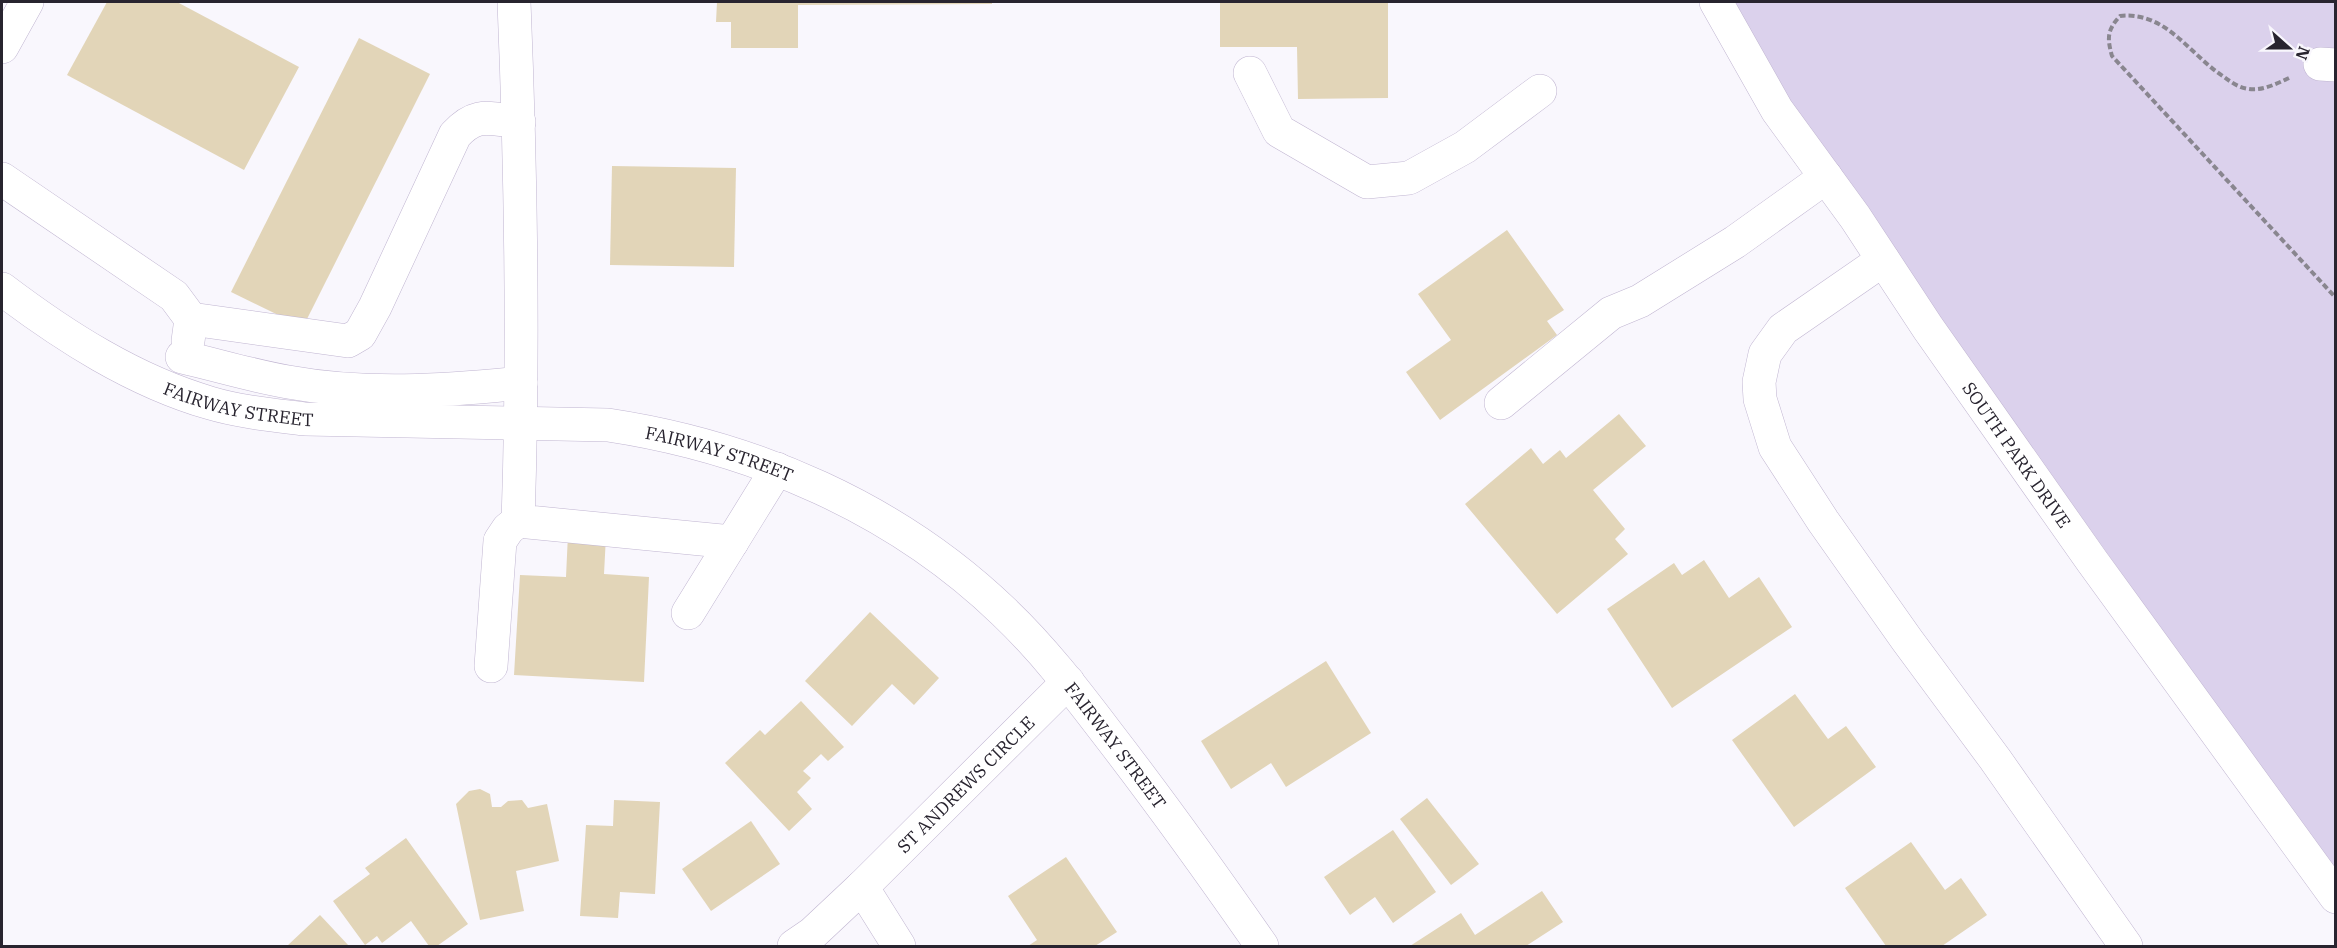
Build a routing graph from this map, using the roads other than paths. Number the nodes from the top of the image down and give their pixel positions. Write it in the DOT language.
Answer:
graph roads {
  1 [pos="27,2"];
  2 [pos="514,2"];
  3 [pos="1716,2"];
  4 [pos="2,47"];
  5 [pos="1250,73"];
  6 [pos="1540,91"];
  7 [pos="519,122"];
  8 [pos="1826,177"];
  9 [pos="2,179"];
  10 [pos="1883,260"];
  11 [pos="2,289"];
  12 [pos="191,319"];
  13 [pos="182,357"];
  14 [pos="521,383"];
  15 [pos="168,388"];
  16 [pos="1501,403"];
  17 [pos="522,423"];
  18 [pos="777,469"];
  19 [pos="518,521"];
  20 [pos="732,542"];
  21 [pos="688,613"];
  22 [pos="491,666"];
  23 [pos="1068,682"];
  24 [pos="862,888"];
  25 [pos="2336,897"];
  26 [pos="794,946"];
  27 [pos="899,946"];
  28 [pos="1262,946"];
  29 [pos="2126,946"];
  1 -- 4 [label="street"];
  2 -- 7 [label="street"];
  3 -- 8 [label="street, SOUTH PARK DRIVE"];
  5 -- 6 [label="street"];
  7 -- 12 [label="street"];
  7 -- 14 [label="street"];
  8 -- 10 [label="street, SOUTH PARK DRIVE"];
  8 -- 16 [label="street"];
  9 -- 12 [label="street"];
  10 -- 25 [label="street, SOUTH PARK DRIVE"];
  10 -- 29 [label="street"];
  11 -- 15 [label="street, FAIRWAY STREET"];
  12 -- 13 [label="street"];
  13 -- 14 [label="street"];
  13 -- 15 [label="street"];
  14 -- 17 [label="street"];
  15 -- 17 [label="street, FAIRWAY STREET"];
  17 -- 18 [label="street, FAIRWAY STREET"];
  17 -- 19 [label="street"];
  18 -- 20 [label="street"];
  18 -- 23 [label="street, FAIRWAY STREET"];
  19 -- 20 [label="street"];
  19 -- 22 [label="street"];
  20 -- 21 [label="street"];
  23 -- 24 [label="street, ST ANDREWS CIRCLE"];
  23 -- 28 [label="street, FAIRWAY STREET"];
  24 -- 26 [label="street, ST ANDREWS CIRCLE"];
  24 -- 27 [label="street"];
}
